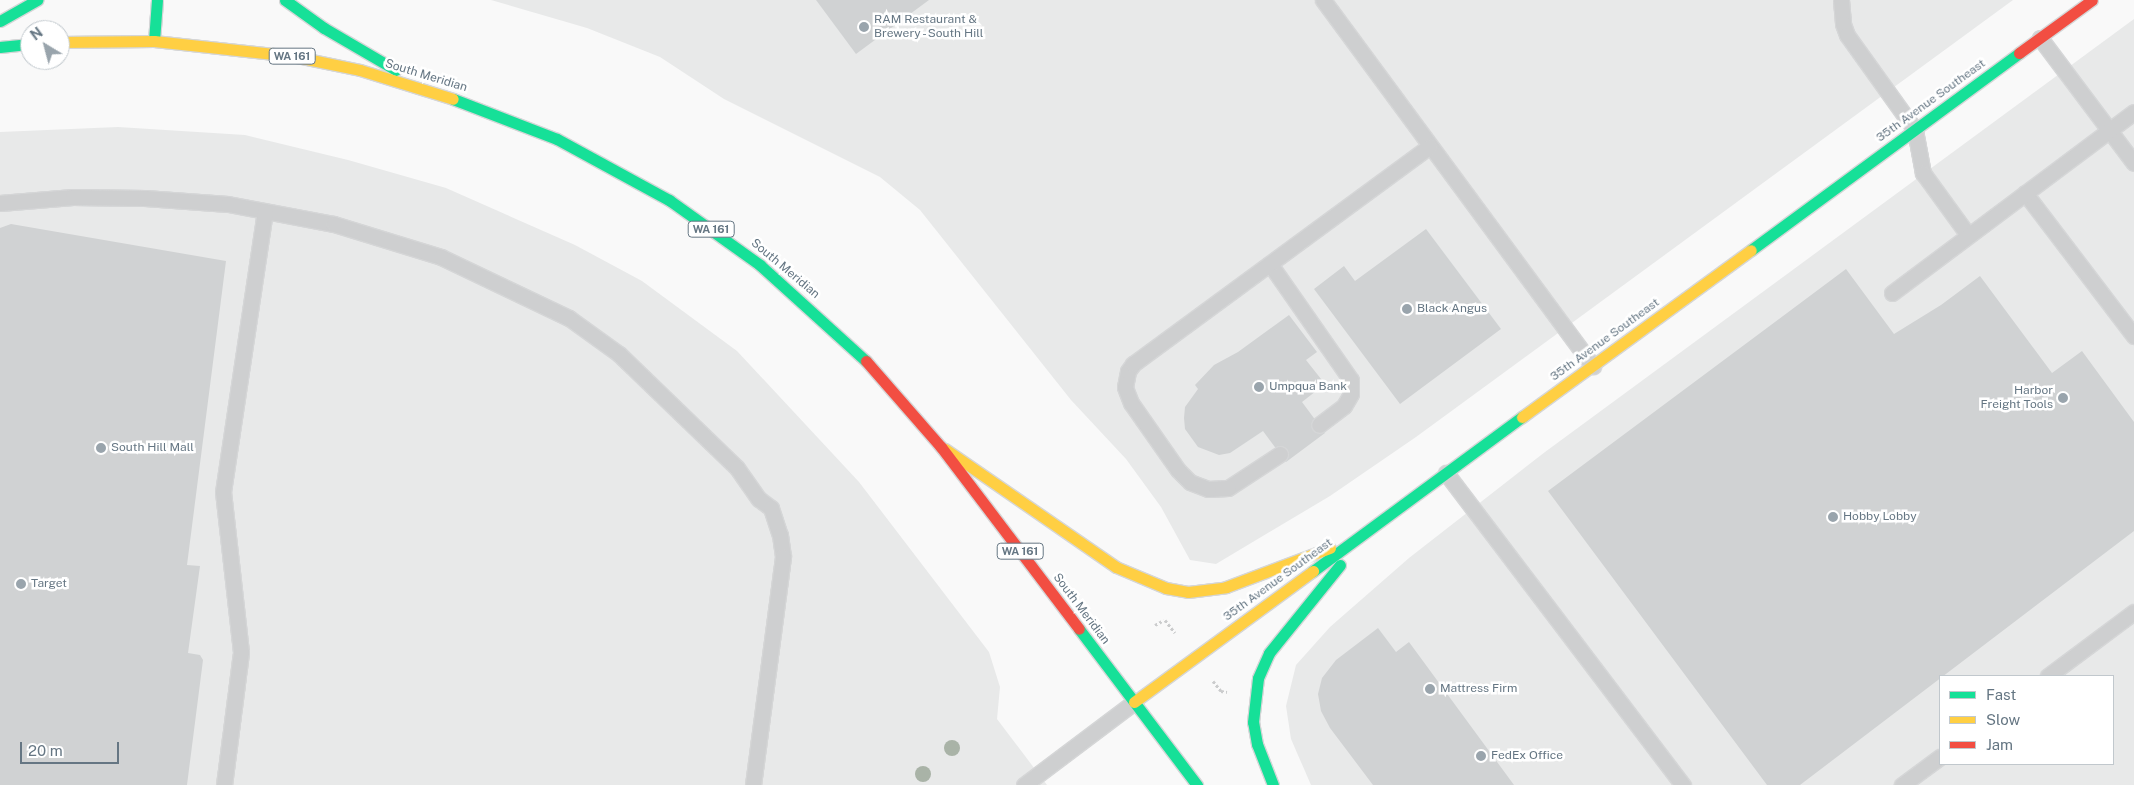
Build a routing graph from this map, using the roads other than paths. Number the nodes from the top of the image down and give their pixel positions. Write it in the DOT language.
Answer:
graph roads {
  1 [pos="38,0"];
  2 [pos="157,0"];
  3 [pos="285,0"];
  4 [pos="1322,0"];
  5 [pos="1841,0"];
  6 [pos="2092,0"];
  7 [pos="0,21"];
  8 [pos="2040,38"];
  9 [pos="154,41"];
  10 [pos="70,42"];
  11 [pos="20,45"];
  12 [pos="0,47"];
  13 [pos="427,89"];
  14 [pos="2134,112"];
  15 [pos="1915,130"];
  16 [pos="2111,131"];
  17 [pos="1430,146"];
  18 [pos="2134,163"];
  19 [pos="2026,194"];
  20 [pos="0,204"];
  21 [pos="265,211"];
  22 [pos="1968,235"];
  23 [pos="1270,264"];
  24 [pos="1892,293"];
  25 [pos="2134,336"];
  26 [pos="1593,366"];
  27 [pos="1319,425"];
  28 [pos="941,446"];
  29 [pos="1280,454"];
  30 [pos="1446,473"];
  31 [pos="1364,535"];
  32 [pos="2134,612"];
  33 [pos="2049,675"];
  34 [pos="1134,702"];
  35 [pos="1939,758"];
  36 [pos="224,785"];
  37 [pos="753,785"];
  38 [pos="1024,785"];
  39 [pos="1197,785"];
  40 [pos="1272,785"];
  41 [pos="1683,785"];
  42 [pos="1902,785"];
  1 -- 7 [label="street"];
  2 -- 9 [label="street"];
  3 -- 13 [label="street"];
  4 -- 17 [label="lane"];
  5 -- 15 [label="lane"];
  6 -- 8 [label="street, 35th Avenue Southeast"];
  8 -- 15 [label="street, 35th Avenue Southeast"];
  8 -- 16 [label="lane"];
  9 -- 10 [label="street, WA 161"];
  9 -- 13 [label="street, South Meridian / WA 161"];
  11 -- 12 [label="street"];
  13 -- 28 [label="street, South Meridian / WA 161"];
  14 -- 16 [label="lane"];
  15 -- 22 [label="lane"];
  15 -- 26 [label="street, 35th Avenue Southeast"];
  16 -- 18 [label="lane"];
  16 -- 19 [label="lane"];
  17 -- 23 [label="lane"];
  17 -- 26 [label="lane"];
  19 -- 22 [label="lane"];
  19 -- 25 [label="lane"];
  20 -- 21 [label="lane"];
  21 -- 36 [label="lane"];
  21 -- 37 [label="lane"];
  22 -- 24 [label="lane"];
  23 -- 27 [label="lane"];
  23 -- 29 [label="lane"];
  26 -- 30 [label="street, 35th Avenue Southeast"];
  28 -- 31 [label="street"];
  28 -- 34 [label="street, South Meridian / WA 161"];
  30 -- 31 [label="street, 35th Avenue Southeast"];
  30 -- 41 [label="lane"];
  31 -- 34 [label="street, 35th Avenue Southeast"];
  31 -- 40 [label="street"];
  32 -- 33 [label="lane"];
  34 -- 38 [label="lane"];
  34 -- 39 [label="street, South Meridian / WA 161"];
  35 -- 42 [label="lane"];
}
